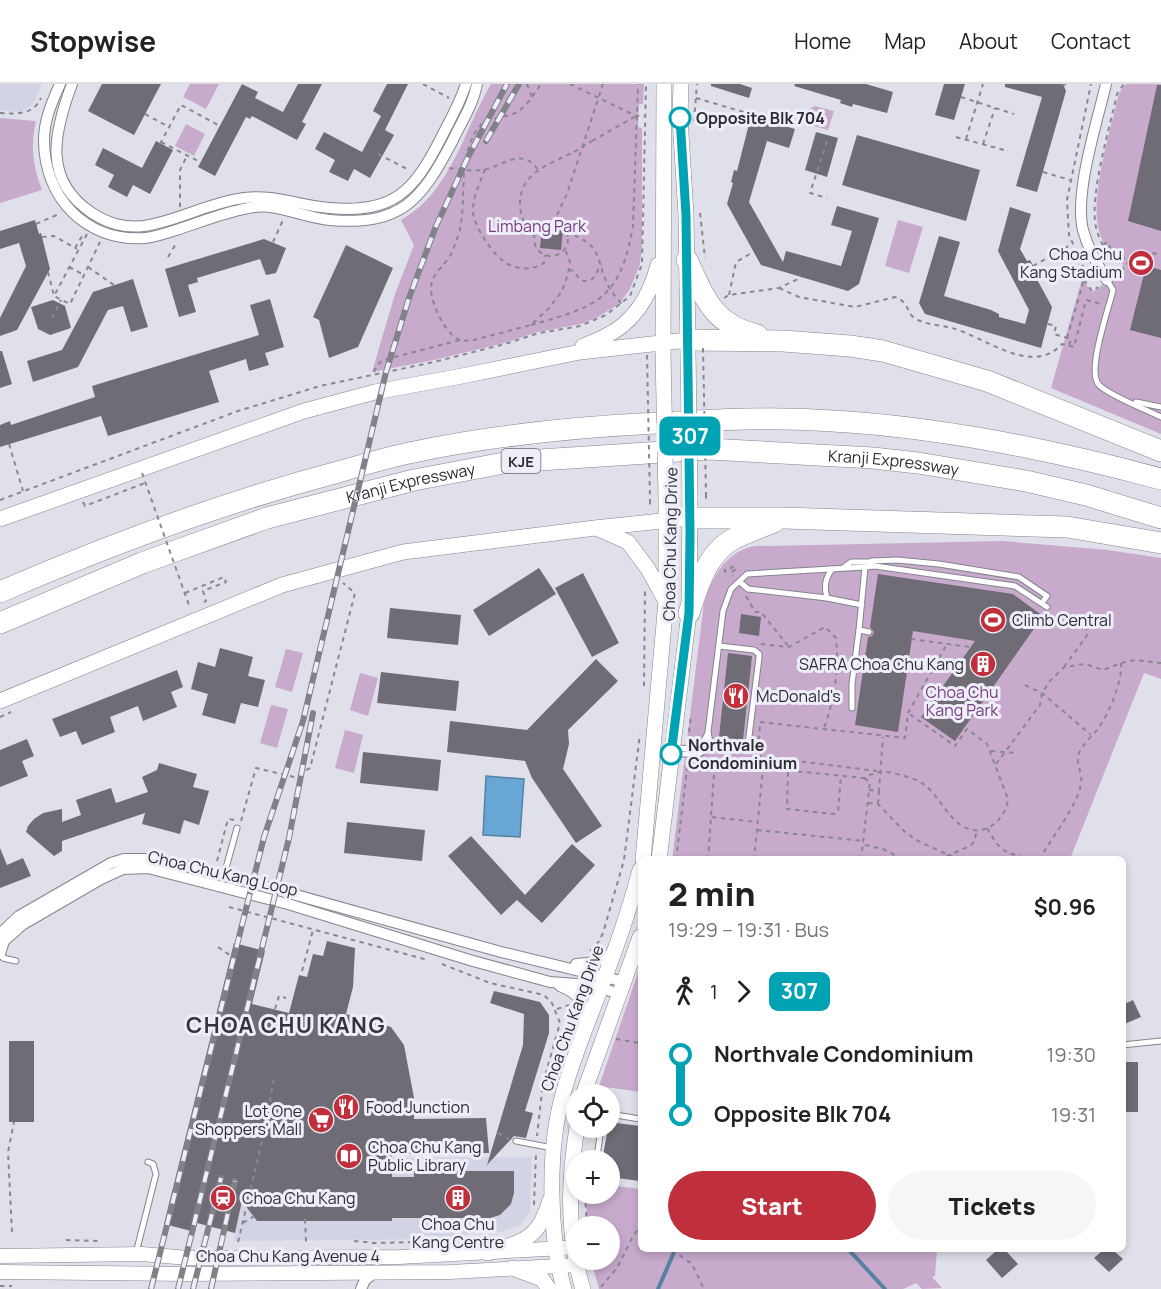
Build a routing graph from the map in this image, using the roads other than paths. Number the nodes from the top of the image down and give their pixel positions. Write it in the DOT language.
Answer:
graph roads {
  1 [pos="60,84"];
  2 [pos="72,84"];
  3 [pos="466,84"];
  4 [pos="477,84"];
  5 [pos="664,84"];
  6 [pos="681,84"];
  7 [pos="1106,84"];
  8 [pos="664,240"];
  9 [pos="696,260"];
  10 [pos="1107,280"];
  11 [pos="783,341"];
  12 [pos="693,346"];
  13 [pos="663,347"];
  14 [pos="580,352"];
  15 [pos="1126,400"];
  16 [pos="1161,407"];
  17 [pos="1161,417"];
  18 [pos="1161,451"];
  19 [pos="1161,479"];
  20 [pos="783,518"];
  21 [pos="1161,518"];
  22 [pos="0,519"];
  23 [pos="690,519"];
  24 [pos="666,520"];
  25 [pos="595,528"];
  26 [pos="1161,543"];
  27 [pos="873,564"];
  28 [pos="865,567"];
  29 [pos="842,568"];
  30 [pos="832,569"];
  31 [pos="739,583"];
  32 [pos="0,592"];
  33 [pos="827,598"];
  34 [pos="1044,600"];
  35 [pos="666,601"];
  36 [pos="862,605"];
  37 [pos="1047,607"];
  38 [pos="689,613"];
  39 [pos="0,623"];
  40 [pos="859,630"];
  41 [pos="869,632"];
  42 [pos="719,646"];
  43 [pos="855,661"];
  44 [pos="864,667"];
  45 [pos="861,682"];
  46 [pos="852,684"];
  47 [pos="0,701"];
  48 [pos="852,708"];
  49 [pos="708,732"];
  50 [pos="710,743"];
  51 [pos="680,751"];
  52 [pos="237,828"];
  53 [pos="643,856"];
  54 [pos="660,856"];
  55 [pos="154,859"];
  56 [pos="176,875"];
  57 [pos="224,875"];
  58 [pos="87,876"];
  59 [pos="638,878"];
  60 [pos="101,879"];
  61 [pos="396,922"];
  62 [pos="0,934"];
  63 [pos="392,936"];
  64 [pos="638,943"];
  65 [pos="615,951"];
  66 [pos="0,953"];
  67 [pos="16,961"];
  68 [pos="560,966"];
  69 [pos="550,981"];
  70 [pos="603,982"];
  71 [pos="623,988"];
  72 [pos="584,1033"];
  73 [pos="1161,1041"];
  74 [pos="1126,1045"];
  75 [pos="590,1084"];
  76 [pos="566,1093"];
  77 [pos="562,1096"];
  78 [pos="620,1116"];
  79 [pos="638,1119"];
  80 [pos="516,1141"];
  81 [pos="554,1148"];
  82 [pos="148,1162"];
  83 [pos="553,1192"];
  84 [pos="566,1247"];
  85 [pos="556,1248"];
  86 [pos="488,1253"];
  87 [pos="135,1255"];
  88 [pos="0,1256"];
  89 [pos="566,1265"];
  90 [pos="559,1266"];
  91 [pos="512,1268"];
  92 [pos="584,1270"];
  93 [pos="0,1272"];
  94 [pos="375,1272"];
  95 [pos="361,1289"];
  96 [pos="549,1289"];
  97 [pos="564,1289"];
  98 [pos="583,1289"];
  1 -- 4 [label="street"];
  2 -- 3 [label="street"];
  5 -- 8 [label="main road, Choa Chu Kang Drive"];
  6 -- 9 [label="main road, Choa Chu Kang Drive"];
  7 -- 10 [label="street"];
  8 -- 13 [label="main road, Choa Chu Kang Drive"];
  8 -- 14 [label="main road"];
  9 -- 11 [label="highway"];
  9 -- 12 [label="main road, Choa Chu Kang Drive"];
  10 -- 15 [label="lane"];
  11 -- 12 [label="highway"];
  11 -- 18 [label="highway"];
  12 -- 13 [label="main road"];
  12 -- 23 [label="main road, Choa Chu Kang Drive, bridge"];
  13 -- 14 [label="main road"];
  13 -- 24 [label="main road, Choa Chu Kang Drive, bridge"];
  14 -- 22 [label="main road"];
  15 -- 16 [label="lane"];
  15 -- 17 [label="lane"];
  19 -- 32 [label="highway, Kranji Expressway / KJE"];
  20 -- 23 [label="highway"];
  20 -- 26 [label="highway"];
  20 -- 38 [label="highway"];
  21 -- 39 [label="highway, Kranji Expressway / KJE"];
  23 -- 24 [label="main road"];
  23 -- 38 [label="main road, Choa Chu Kang Drive"];
  24 -- 25 [label="main road"];
  24 -- 35 [label="main road, Choa Chu Kang Drive"];
  25 -- 35 [label="main road"];
  25 -- 47 [label="main road"];
  27 -- 28 [label="lane"];
  27 -- 29 [label="lane"];
  27 -- 34 [label="lane"];
  27 -- 37 [label="lane"];
  28 -- 29 [label="lane"];
  28 -- 36 [label="lane"];
  29 -- 30 [label="lane"];
  30 -- 31 [label="lane"];
  30 -- 33 [label="lane"];
  31 -- 33 [label="lane"];
  31 -- 42 [label="lane"];
  33 -- 36 [label="lane"];
  35 -- 53 [label="main road, Choa Chu Kang Drive"];
  36 -- 40 [label="lane"];
  38 -- 51 [label="main road, Choa Chu Kang Drive"];
  40 -- 41 [label="lane"];
  40 -- 43 [label="lane"];
  42 -- 49 [label="lane"];
  42 -- 50 [label="lane"];
  43 -- 44 [label="lane"];
  43 -- 46 [label="lane"];
  45 -- 46 [label="lane"];
  46 -- 48 [label="lane"];
  49 -- 50 [label="lane"];
  49 -- 51 [label="lane"];
  50 -- 51 [label="lane"];
  51 -- 54 [label="main road, Choa Chu Kang Drive"];
  52 -- 57 [label="lane"];
  55 -- 56 [label="street"];
  55 -- 57 [label="street, Choa Chu Kang Loop"];
  55 -- 58 [label="street, Choa Chu Kang Loop"];
  56 -- 60 [label="street, Choa Chu Kang Loop"];
  56 -- 63 [label="street, Choa Chu Kang Loop"];
  57 -- 61 [label="street, Choa Chu Kang Loop"];
  58 -- 60 [label="street"];
  58 -- 62 [label="street, Choa Chu Kang Loop"];
  59 -- 65 [label="main road, Choa Chu Kang Drive"];
  60 -- 66 [label="street, Choa Chu Kang Loop"];
  61 -- 63 [label="street"];
  61 -- 68 [label="street, Choa Chu Kang Loop"];
  63 -- 69 [label="street, Choa Chu Kang Loop"];
  64 -- 71 [label="main road"];
  65 -- 68 [label="street"];
  65 -- 70 [label="main road, Choa Chu Kang Drive"];
  66 -- 67 [label="lane"];
  68 -- 70 [label="street, Choa Chu Kang Loop"];
  69 -- 70 [label="street, Choa Chu Kang Loop"];
  69 -- 72 [label="street"];
  70 -- 71 [label="street, Choa Chu Kang Loop"];
  70 -- 72 [label="main road, Choa Chu Kang Drive"];
  71 -- 75 [label="main road"];
  72 -- 77 [label="main road, Choa Chu Kang Drive"];
  73 -- 74 [label="lane"];
  76 -- 77 [label="main road"];
  77 -- 81 [label="main road, Choa Chu Kang Drive"];
  78 -- 79 [label="lane"];
  80 -- 81 [label="lane"];
  81 -- 83 [label="main road, Choa Chu Kang Drive"];
  82 -- 87 [label="lane"];
  83 -- 85 [label="main road, Choa Chu Kang Drive"];
  83 -- 86 [label="main road"];
  84 -- 85 [label="street, Choa Chu Kang Avenue 4"];
  85 -- 86 [label="street, Choa Chu Kang Avenue 4"];
  85 -- 90 [label="main road, Choa Chu Kang Drive"];
  86 -- 87 [label="street, Choa Chu Kang Avenue 4"];
  87 -- 88 [label="street, Choa Chu Kang Avenue 4"];
  89 -- 90 [label="street, Choa Chu Kang Avenue 4"];
  90 -- 91 [label="street, Choa Chu Kang Avenue 4"];
  90 -- 97 [label="main road, Choa Chu Kang Drive"];
  91 -- 94 [label="street, Choa Chu Kang Avenue 4"];
  91 -- 96 [label="main road"];
  92 -- 98 [label="main road"];
  93 -- 94 [label="street, Choa Chu Kang Avenue 4"];
  94 -- 95 [label="street"];
}
